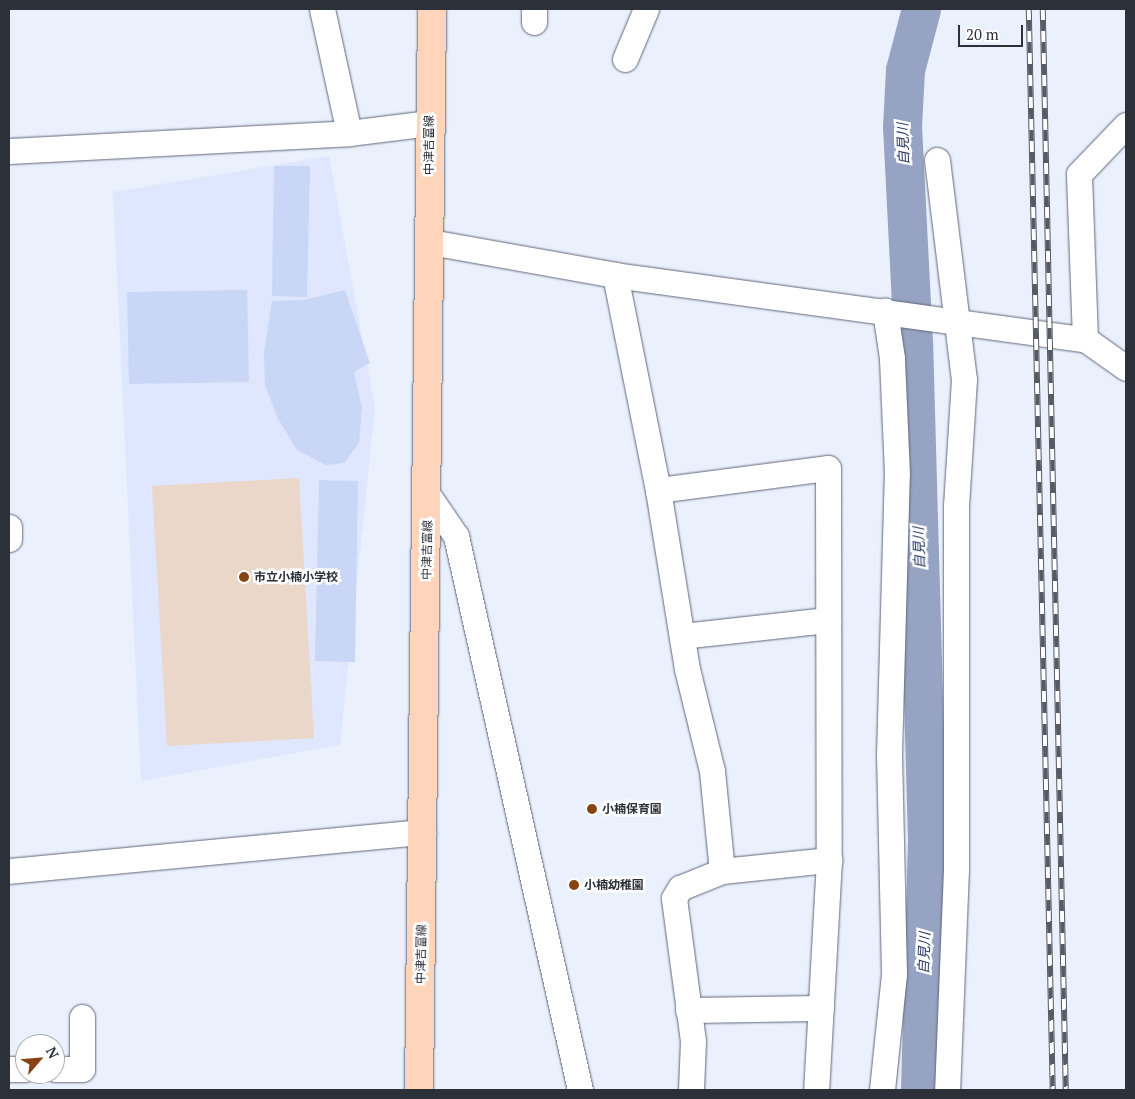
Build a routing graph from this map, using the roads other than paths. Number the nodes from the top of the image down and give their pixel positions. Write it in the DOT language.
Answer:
graph roads {
  1 [pos="322,9"];
  2 [pos="432,9"];
  3 [pos="646,9"];
  4 [pos="625,59"];
  5 [pos="429,123"];
  6 [pos="1126,126"];
  7 [pos="349,133"];
  8 [pos="9,151"];
  9 [pos="936,160"];
  10 [pos="430,242"];
  11 [pos="615,275"];
  12 [pos="884,311"];
  13 [pos="953,321"];
  14 [pos="1085,339"];
  15 [pos="1126,368"];
  16 [pos="658,490"];
  17 [pos="428,494"];
  18 [pos="9,527"];
  19 [pos="9,540"];
  20 [pos="828,620"];
  21 [pos="682,636"];
  22 [pos="423,832"];
  23 [pos="830,860"];
  24 [pos="9,871"];
  25 [pos="722,871"];
  26 [pos="821,1008"];
  27 [pos="688,1010"];
  28 [pos="82,1017"];
  29 [pos="65,1069"];
  30 [pos="420,1090"];
  31 [pos="580,1090"];
  32 [pos="691,1090"];
  33 [pos="816,1090"];
  34 [pos="882,1090"];
  35 [pos="947,1090"];
  1 -- 7 [label="street"];
  2 -- 5 [label="main road, 中津吉富線"];
  3 -- 4 [label="street"];
  5 -- 7 [label="street"];
  5 -- 10 [label="main road, 中津吉富線"];
  6 -- 14 [label="street"];
  7 -- 8 [label="street"];
  9 -- 13 [label="street"];
  10 -- 11 [label="street"];
  10 -- 17 [label="main road, 中津吉富線"];
  11 -- 12 [label="street"];
  11 -- 16 [label="street"];
  12 -- 13 [label="street"];
  12 -- 34 [label="street"];
  13 -- 14 [label="street"];
  13 -- 35 [label="street"];
  14 -- 15 [label="street"];
  16 -- 20 [label="street"];
  16 -- 21 [label="street"];
  17 -- 22 [label="main road, 中津吉富線"];
  17 -- 31 [label="street"];
  18 -- 19 [label="street"];
  20 -- 21 [label="street"];
  20 -- 23 [label="street"];
  21 -- 25 [label="street"];
  22 -- 24 [label="street"];
  22 -- 30 [label="main road, 中津吉富線"];
  23 -- 25 [label="street"];
  23 -- 26 [label="street"];
  25 -- 27 [label="street"];
  26 -- 27 [label="street"];
  26 -- 33 [label="street"];
  27 -- 32 [label="street"];
  28 -- 29 [label="street"];
}
